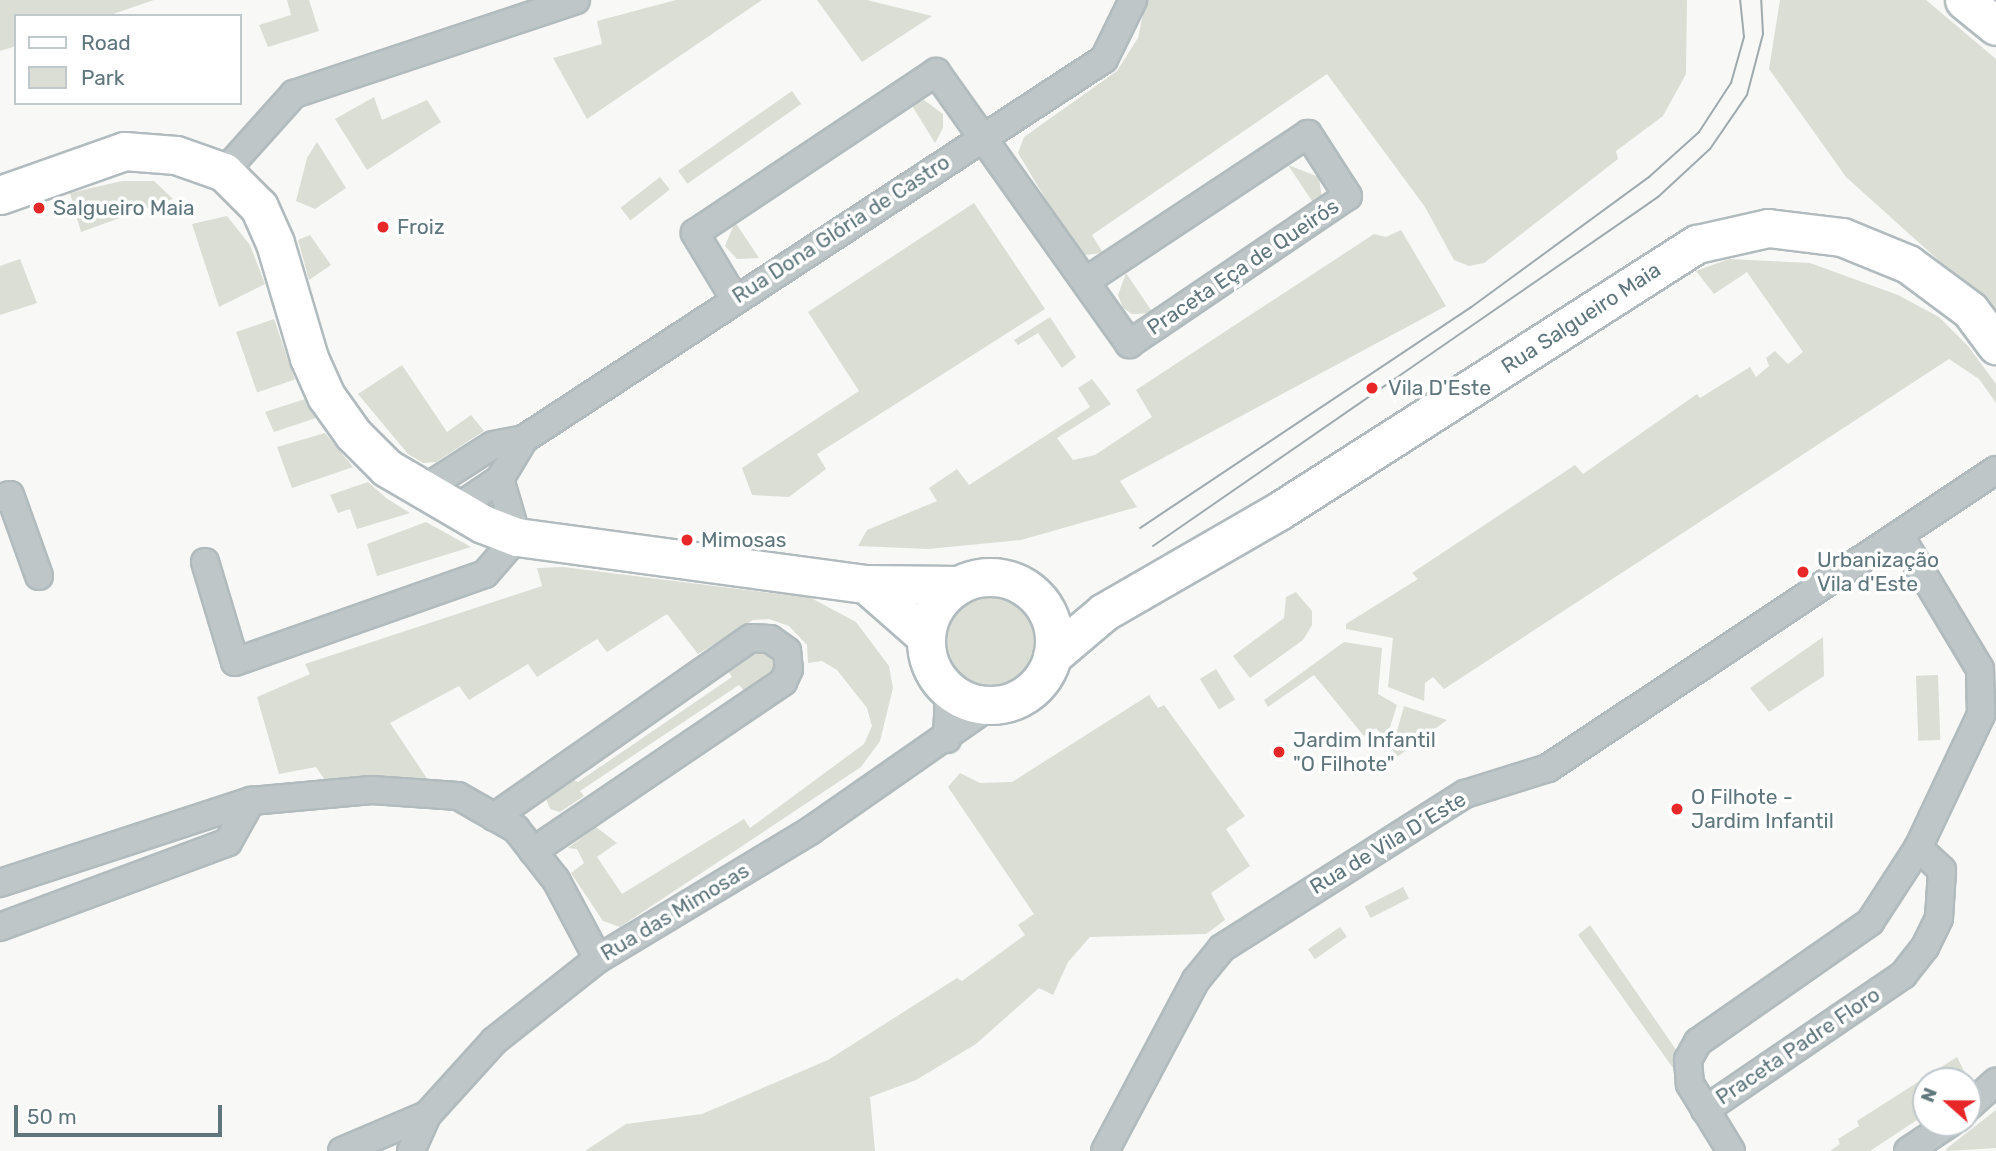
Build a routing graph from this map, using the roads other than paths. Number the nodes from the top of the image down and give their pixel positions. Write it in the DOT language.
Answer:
graph roads {
  1 [pos="576,0"];
  2 [pos="1133,0"];
  3 [pos="1964,0"];
  4 [pos="1996,26"];
  5 [pos="983,137"];
  6 [pos="224,172"];
  7 [pos="0,195"];
  8 [pos="1086,281"];
  9 [pos="734,298"];
  10 [pos="1996,345"];
  11 [pos="524,439"];
  12 [pos="1996,470"];
  13 [pos="500,479"];
  14 [pos="421,491"];
  15 [pos="0,498"];
  16 [pos="454,510"];
  17 [pos="1899,534"];
  18 [pos="517,537"];
  19 [pos="205,562"];
  20 [pos="39,576"];
  21 [pos="866,584"];
  22 [pos="958,584"];
  23 [pos="1104,612"];
  24 [pos="1049,614"];
  25 [pos="925,636"];
  26 [pos="1052,656"];
  27 [pos="949,692"];
  28 [pos="989,706"];
  29 [pos="947,739"];
  30 [pos="251,801"];
  31 [pos="494,817"];
  32 [pos="1917,848"];
  33 [pos="533,851"];
  34 [pos="0,883"];
  35 [pos="0,927"];
  36 [pos="598,959"];
  37 [pos="1996,1082"];
  38 [pos="1982,1094"];
  39 [pos="1705,1110"];
  40 [pos="427,1115"];
  41 [pos="1929,1137"];
  42 [pos="342,1151"];
  43 [pos="411,1151"];
  44 [pos="1105,1151"];
  45 [pos="1731,1151"];
  46 [pos="1908,1151"];
  1 -- 6 [label="street"];
  2 -- 5 [label="street, Rua Dona Glória de Castro"];
  3 -- 4 [label="street"];
  5 -- 8 [label="street, Praceta Eça de Queirós"];
  5 -- 9 [label="street, Rua Dona Glória de Castro"];
  5 -- 9 [label="street, Praceta Eça de Queirós"];
  6 -- 7 [label="street"];
  6 -- 14 [label="street"];
  8 -- 8 [label="street, Praceta Eça de Queirós"];
  9 -- 11 [label="street, Rua Dona Glória de Castro"];
  10 -- 23 [label="street, Rua Salgueiro Maia"];
  11 -- 13 [label="street, Rua Dona Glória de Castro"];
  11 -- 14 [label="street, Rua Dona Glória de Castro"];
  12 -- 17 [label="street"];
  13 -- 16 [label="street, Rua Dona Glória de Castro"];
  13 -- 18 [label="street"];
  14 -- 16 [label="street"];
  15 -- 20 [label="street"];
  16 -- 18 [label="street"];
  17 -- 32 [label="street, Praceta Padre Floro"];
  17 -- 44 [label="street, Rua de Vila D´Este"];
  18 -- 19 [label="street"];
  18 -- 21 [label="street"];
  21 -- 22 [label="street"];
  21 -- 25 [label="street"];
  22 -- 24 [label="street"];
  22 -- 25 [label="street"];
  23 -- 24 [label="street, Rua Salgueiro Maia"];
  23 -- 26 [label="street, Rua Salgueiro Maia"];
  24 -- 26 [label="street"];
  25 -- 27 [label="street"];
  26 -- 28 [label="street"];
  27 -- 28 [label="street"];
  27 -- 29 [label="street"];
  28 -- 29 [label="street, Rua das Mimosas"];
  29 -- 36 [label="street, Rua das Mimosas"];
  30 -- 31 [label="street"];
  30 -- 34 [label="street"];
  30 -- 35 [label="street"];
  31 -- 33 [label="street"];
  31 -- 33 [label="street"];
  32 -- 39 [label="street, Praceta Padre Floro"];
  32 -- 39 [label="street, Praceta Padre Floro"];
  33 -- 36 [label="street"];
  36 -- 40 [label="street, Rua das Mimosas"];
  37 -- 38 [label="street"];
  39 -- 45 [label="street"];
  40 -- 42 [label="street, Rua das Mimosas"];
  40 -- 43 [label="street, Rua das Mimosas"];
  41 -- 46 [label="street"];
}
